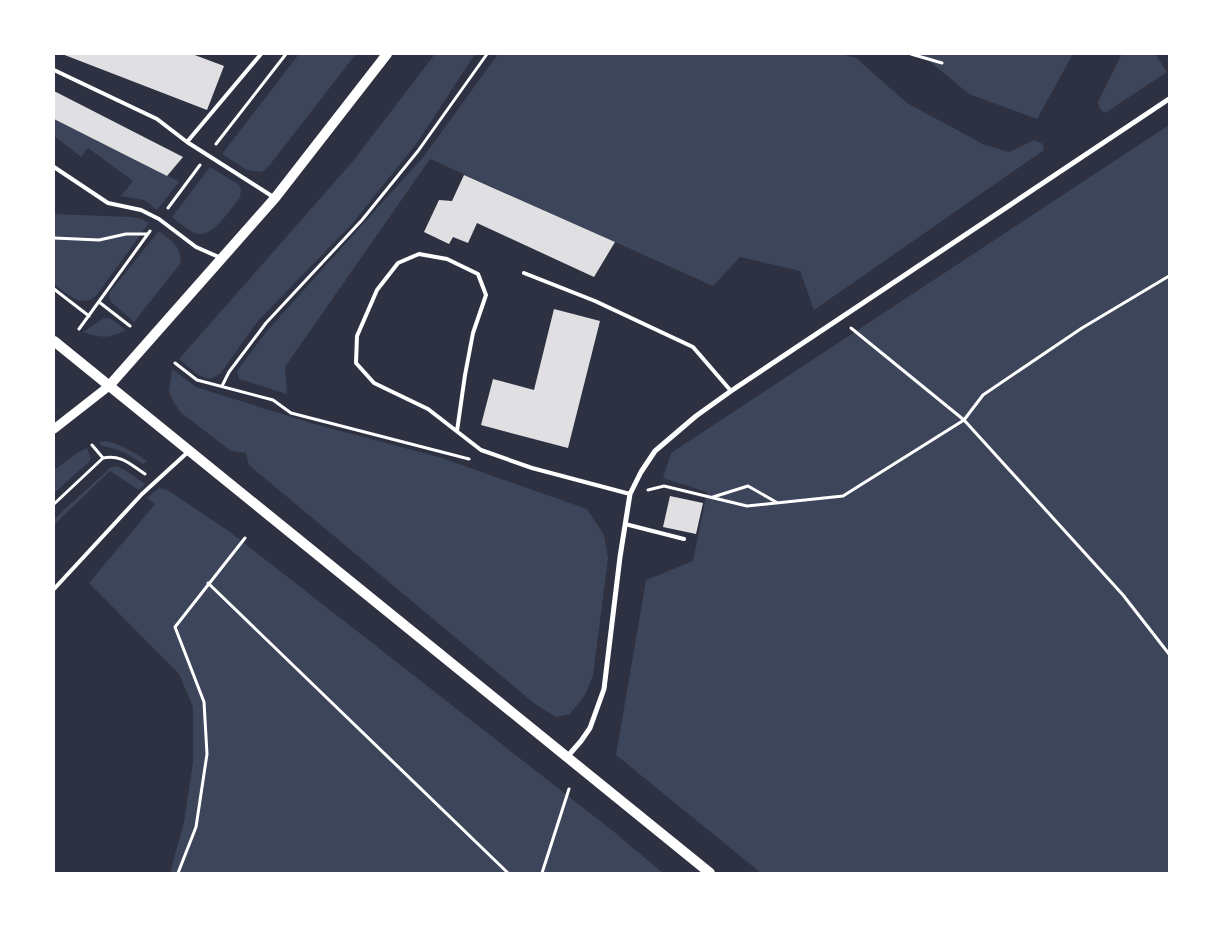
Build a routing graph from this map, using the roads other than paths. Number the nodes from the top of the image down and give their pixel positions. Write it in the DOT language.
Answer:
graph roads {
  1 [pos="258,54"];
  2 [pos="386,54"];
  3 [pos="54,70"];
  4 [pos="1169,99"];
  5 [pos="187,142"];
  6 [pos="54,167"];
  7 [pos="275,198"];
  8 [pos="222,259"];
  9 [pos="524,273"];
  10 [pos="54,341"];
  11 [pos="109,386"];
  12 [pos="731,391"];
  13 [pos="54,430"];
  14 [pos="457,432"];
  15 [pos="190,450"];
  16 [pos="630,494"];
  17 [pos="625,524"];
  18 [pos="684,539"];
  19 [pos="54,589"];
  20 [pos="567,757"];
  21 [pos="710,873"];
  1 -- 5 [label="lane"];
  2 -- 7 [label="main road"];
  3 -- 5 [label="lane"];
  4 -- 12 [label="street"];
  5 -- 7 [label="lane"];
  6 -- 8 [label="lane"];
  7 -- 8 [label="main road"];
  8 -- 11 [label="main road"];
  9 -- 12 [label="lane"];
  10 -- 11 [label="main road"];
  11 -- 13 [label="street"];
  11 -- 15 [label="main road"];
  12 -- 16 [label="street"];
  14 -- 14 [label="lane"];
  14 -- 16 [label="lane"];
  15 -- 19 [label="lane"];
  15 -- 20 [label="main road"];
  16 -- 17 [label="street"];
  17 -- 18 [label="lane"];
  17 -- 20 [label="street"];
  20 -- 21 [label="main road"];
}
